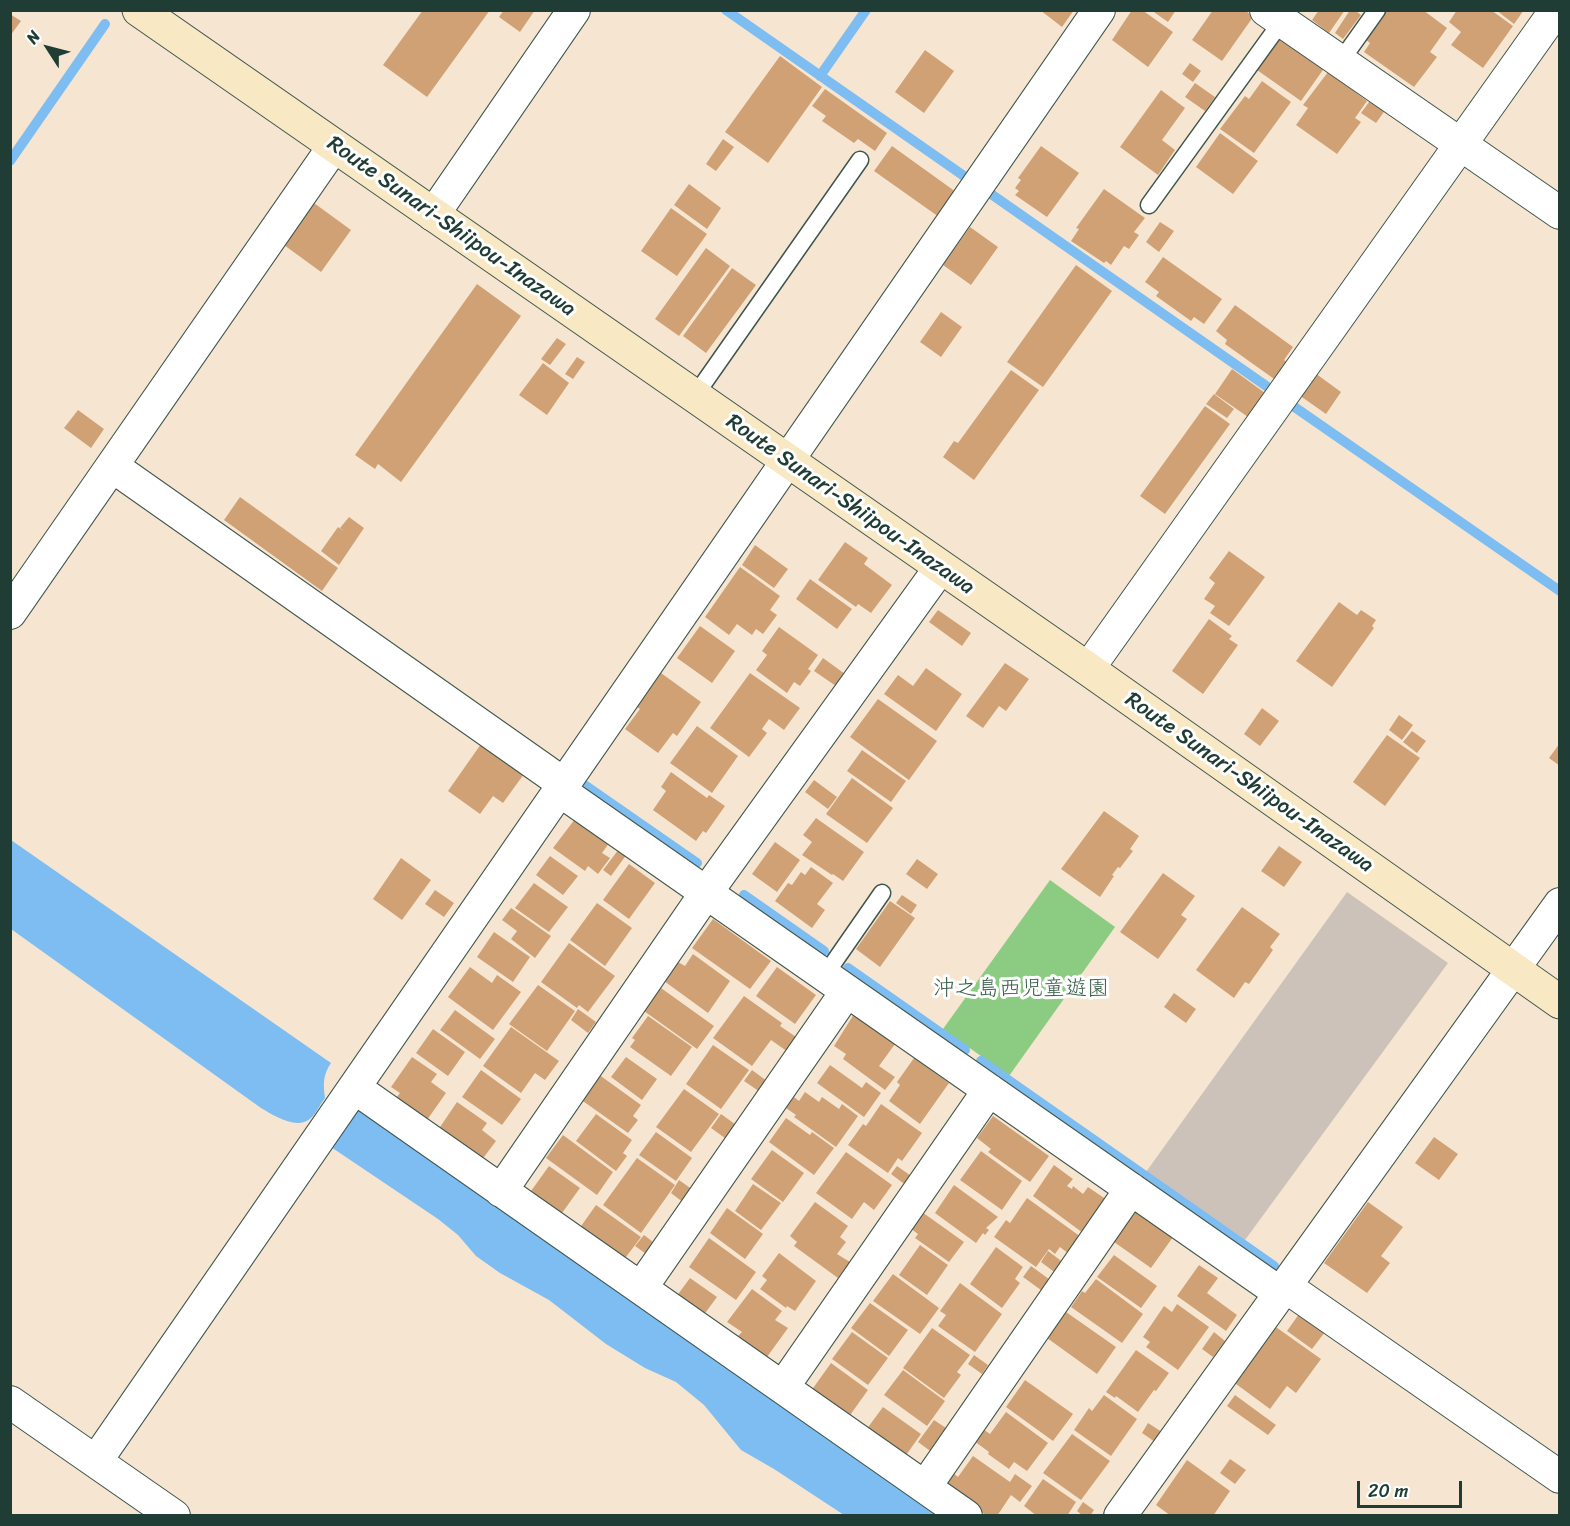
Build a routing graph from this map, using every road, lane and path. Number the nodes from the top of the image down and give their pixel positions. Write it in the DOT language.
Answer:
graph roads {
  1 [pos="139,10"];
  2 [pos="574,10"];
  3 [pos="1099,10"];
  4 [pos="1377,10"];
  5 [pos="1557,10"];
  6 [pos="1274,16"];
  7 [pos="1340,62"];
  8 [pos="1461,145"];
  9 [pos="334,146"];
  10 [pos="860,160"];
  11 [pos="1149,205"];
  12 [pos="1560,213"];
  13 [pos="433,215"];
  14 [pos="694,397"];
  15 [pos="786,461"];
  16 [pos="112,466"];
  17 [pos="940,568"];
  18 [pos="10,613"];
  19 [pos="1088,669"];
  20 [pos="562,787"];
  21 [pos="706,893"];
  22 [pos="882,893"];
  23 [pos="1560,904"];
  24 [pos="1513,969"];
  25 [pos="836,983"];
  26 [pos="1560,1002"];
  27 [pos="355,1088"];
  28 [pos="989,1090"];
  29 [pos="1131,1189"];
  30 [pos="501,1191"];
  31 [pos="641,1288"];
  32 [pos="1282,1290"];
  33 [pos="783,1387"];
  34 [pos="10,1402"];
  35 [pos="96,1461"];
  36 [pos="1560,1477"];
  37 [pos="925,1487"];
  38 [pos="174,1515"];
  39 [pos="966,1515"];
  40 [pos="1120,1515"];
  1 -- 9 [label="main road, Route Sunari-Shiipou-Inazawa"];
  2 -- 13 [label="street"];
  3 -- 15 [label="street"];
  4 -- 7 [label="lane"];
  5 -- 8 [label="street"];
  6 -- 7 [label="street"];
  6 -- 11 [label="lane"];
  7 -- 8 [label="street"];
  8 -- 12 [label="street"];
  8 -- 19 [label="street"];
  9 -- 13 [label="main road, Route Sunari-Shiipou-Inazawa"];
  9 -- 16 [label="street"];
  10 -- 14 [label="lane"];
  13 -- 14 [label="main road, Route Sunari-Shiipou-Inazawa"];
  14 -- 15 [label="main road, Route Sunari-Shiipou-Inazawa"];
  15 -- 17 [label="main road, Route Sunari-Shiipou-Inazawa"];
  15 -- 20 [label="street"];
  16 -- 18 [label="street"];
  16 -- 20 [label="street"];
  17 -- 19 [label="main road, Route Sunari-Shiipou-Inazawa"];
  17 -- 21 [label="street"];
  19 -- 24 [label="main road, Route Sunari-Shiipou-Inazawa"];
  20 -- 21 [label="street"];
  20 -- 27 [label="street"];
  21 -- 25 [label="street"];
  21 -- 30 [label="street"];
  22 -- 25 [label="lane"];
  23 -- 24 [label="street"];
  24 -- 26 [label="main road, Route Sunari-Shiipou-Inazawa"];
  24 -- 32 [label="street"];
  25 -- 28 [label="street"];
  25 -- 31 [label="street"];
  27 -- 30 [label="street"];
  27 -- 35 [label="street"];
  28 -- 29 [label="street"];
  28 -- 33 [label="street"];
  29 -- 32 [label="street"];
  29 -- 37 [label="street"];
  30 -- 31 [label="street"];
  31 -- 33 [label="street"];
  32 -- 36 [label="street"];
  32 -- 40 [label="street"];
  33 -- 37 [label="street"];
  34 -- 35 [label="street"];
  35 -- 38 [label="street"];
  37 -- 39 [label="street"];
}
